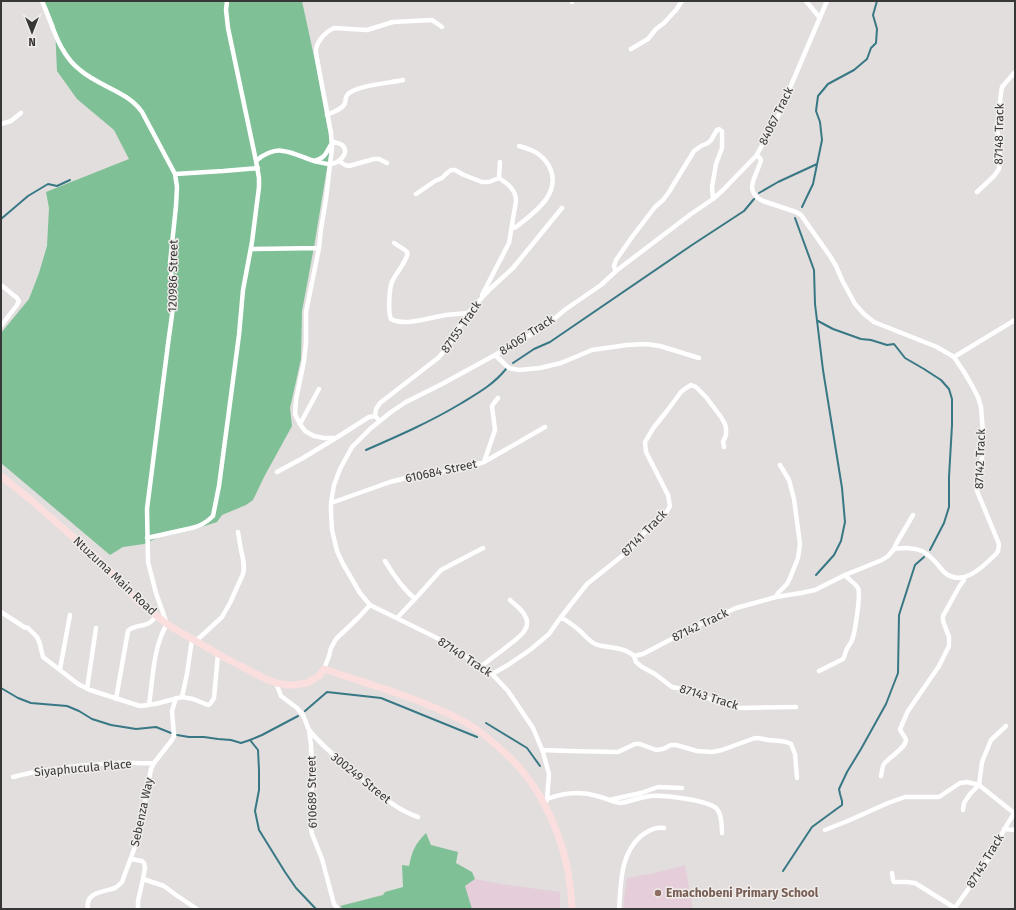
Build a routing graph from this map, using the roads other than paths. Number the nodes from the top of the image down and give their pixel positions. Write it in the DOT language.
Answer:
graph roads {
  1 [pos="42,1"];
  2 [pos="227,1"];
  3 [pos="682,1"];
  4 [pos="806,1"];
  5 [pos="827,1"];
  6 [pos="820,18"];
  7 [pos="442,27"];
  8 [pos="631,49"];
  9 [pos="1015,72"];
  10 [pos="403,80"];
  11 [pos="21,113"];
  12 [pos="327,115"];
  13 [pos="1,124"];
  14 [pos="332,143"];
  15 [pos="519,146"];
  16 [pos="756,156"];
  17 [pos="256,161"];
  18 [pos="314,161"];
  19 [pos="339,162"];
  20 [pos="500,162"];
  21 [pos="387,163"];
  22 [pos="331,164"];
  23 [pos="258,168"];
  24 [pos="175,174"];
  25 [pos="499,178"];
  26 [pos="977,192"];
  27 [pos="416,194"];
  28 [pos="713,200"];
  29 [pos="562,208"];
  30 [pos="512,228"];
  31 [pos="394,243"];
  32 [pos="319,248"];
  33 [pos="251,249"];
  34 [pos="616,271"];
  35 [pos="1,285"];
  36 [pos="478,302"];
  37 [pos="468,313"];
  38 [pos="1015,320"];
  39 [pos="1,326"];
  40 [pos="495,355"];
  41 [pos="699,358"];
  42 [pos="954,358"];
  43 [pos="319,389"];
  44 [pos="498,398"];
  45 [pos="375,416"];
  46 [pos="380,421"];
  47 [pos="300,424"];
  48 [pos="545,427"];
  49 [pos="336,438"];
  50 [pos="724,447"];
  51 [pos="484,462"];
  52 [pos="780,465"];
  53 [pos="277,472"];
  54 [pos="1,476"];
  55 [pos="331,503"];
  56 [pos="913,514"];
  57 [pos="238,532"];
  58 [pos="147,538"];
  59 [pos="483,548"];
  60 [pos="894,549"];
  61 [pos="385,561"];
  62 [pos="845,575"];
  63 [pos="964,578"];
  64 [pos="776,597"];
  65 [pos="415,599"];
  66 [pos="510,600"];
  67 [pos="370,606"];
  68 [pos="1,612"];
  69 [pos="70,615"];
  70 [pos="157,615"];
  71 [pos="561,617"];
  72 [pos="397,618"];
  73 [pos="167,624"];
  74 [pos="96,628"];
  75 [pos="194,640"];
  76 [pos="218,654"];
  77 [pos="634,656"];
  78 [pos="482,666"];
  79 [pos="60,669"];
  80 [pos="324,669"];
  81 [pos="819,671"];
  82 [pos="492,674"];
  83 [pos="276,683"];
  84 [pos="87,689"];
  85 [pos="182,697"];
  86 [pos="176,698"];
  87 [pos="116,699"];
  88 [pos="149,705"];
  89 [pos="796,707"];
  90 [pos="1006,726"];
  91 [pos="309,730"];
  92 [pos="543,750"];
  93 [pos="154,763"];
  94 [pos="881,776"];
  95 [pos="13,777"];
  96 [pos="797,778"];
  97 [pos="978,785"];
  98 [pos="682,788"];
  99 [pos="609,800"];
  100 [pos="546,802"];
  101 [pos="963,810"];
  102 [pos="1015,813"];
  103 [pos="418,817"];
  104 [pos="664,828"];
  105 [pos="1004,829"];
  106 [pos="825,830"];
  107 [pos="1015,830"];
  108 [pos="722,833"];
  109 [pos="131,859"];
  110 [pos="892,873"];
  111 [pos="143,879"];
  112 [pos="955,908"];
  113 [pos="88,909"];
  114 [pos="138,909"];
  115 [pos="197,909"];
  116 [pos="338,909"];
  117 [pos="572,909"];
  118 [pos="619,909"];
  1 -- 24 [label="street, 120986 Street"];
  2 -- 17 [label="street"];
  3 -- 8 [label="street"];
  4 -- 6 [label="street"];
  5 -- 6 [label="street, 84067 Track"];
  6 -- 16 [label="street, 84067 Track"];
  7 -- 12 [label="street"];
  9 -- 26 [label="street, 87148 Track"];
  10 -- 12 [label="street"];
  11 -- 13 [label="street"];
  12 -- 14 [label="street"];
  14 -- 18 [label="street"];
  14 -- 19 [label="street"];
  14 -- 22 [label="street"];
  15 -- 30 [label="street"];
  16 -- 28 [label="street, 84067 Track"];
  16 -- 42 [label="street, 87142 Track"];
  17 -- 18 [label="street"];
  17 -- 23 [label="street"];
  18 -- 22 [label="street"];
  19 -- 21 [label="street"];
  19 -- 22 [label="street"];
  20 -- 25 [label="street"];
  22 -- 32 [label="street"];
  23 -- 24 [label="street"];
  23 -- 33 [label="street"];
  24 -- 58 [label="street, 120986 Street"];
  25 -- 27 [label="street"];
  25 -- 30 [label="street"];
  28 -- 34 [label="street, 84067 Track"];
  28 -- 34 [label="street"];
  29 -- 36 [label="street, 87155 Track"];
  30 -- 36 [label="street"];
  31 -- 37 [label="street"];
  32 -- 33 [label="street"];
  32 -- 47 [label="street"];
  33 -- 58 [label="street"];
  34 -- 40 [label="street, 84067 Track"];
  35 -- 39 [label="street"];
  36 -- 37 [label="street, 87155 Track"];
  37 -- 45 [label="street, 87155 Track"];
  38 -- 42 [label="street"];
  40 -- 41 [label="street"];
  40 -- 46 [label="street, 84067 Track"];
  42 -- 63 [label="street, 87142 Track"];
  43 -- 47 [label="street"];
  44 -- 51 [label="street"];
  45 -- 46 [label="street"];
  45 -- 49 [label="street"];
  46 -- 55 [label="street, 84067 Track"];
  47 -- 49 [label="street"];
  48 -- 51 [label="street, 610684 Street"];
  49 -- 53 [label="street"];
  50 -- 71 [label="street, 87141 Track"];
  51 -- 55 [label="street, 610684 Street"];
  52 -- 64 [label="street"];
  54 -- 70 [label="main road, Ntuzuma Main Road"];
  55 -- 67 [label="street, 84067 Track"];
  56 -- 60 [label="street"];
  57 -- 75 [label="street"];
  58 -- 73 [label="street, 120986 Street"];
  59 -- 65 [label="street"];
  60 -- 62 [label="street, 87142 Track"];
  60 -- 63 [label="street"];
  61 -- 65 [label="street"];
  62 -- 64 [label="street, 87142 Track"];
  62 -- 81 [label="street"];
  63 -- 94 [label="street"];
  64 -- 77 [label="street, 87142 Track"];
  65 -- 72 [label="street"];
  66 -- 78 [label="street"];
  67 -- 72 [label="street, 87140 Track"];
  67 -- 80 [label="street"];
  68 -- 79 [label="street"];
  69 -- 79 [label="street"];
  70 -- 73 [label="main road, Ntuzuma Main Road"];
  70 -- 87 [label="street"];
  71 -- 77 [label="street"];
  71 -- 82 [label="street, 87141 Track"];
  72 -- 78 [label="street, 87140 Track"];
  73 -- 75 [label="main road, Ntuzuma Main Road"];
  73 -- 88 [label="street"];
  74 -- 84 [label="street"];
  75 -- 76 [label="main road, Ntuzuma Main Road"];
  75 -- 85 [label="street"];
  76 -- 83 [label="main road, Ntuzuma Main Road"];
  76 -- 85 [label="street"];
  77 -- 89 [label="street, 87143 Track"];
  78 -- 82 [label="street, 87140 Track"];
  79 -- 84 [label="street"];
  80 -- 83 [label="main road, Ntuzuma Main Road"];
  80 -- 100 [label="main road"];
  82 -- 92 [label="street, 87140 Track"];
  83 -- 91 [label="street, 610689 Street"];
  84 -- 87 [label="street"];
  85 -- 86 [label="street"];
  86 -- 88 [label="street"];
  86 -- 93 [label="street, Sebenza Way"];
  87 -- 88 [label="street"];
  90 -- 97 [label="street"];
  91 -- 103 [label="street, 300249 Street"];
  91 -- 116 [label="street, 610689 Street"];
  92 -- 96 [label="street"];
  92 -- 100 [label="street, 87140 Track"];
  93 -- 95 [label="street, Siyaphucula Place"];
  93 -- 109 [label="street, Sebenza Way"];
  97 -- 101 [label="street"];
  97 -- 102 [label="street"];
  97 -- 106 [label="street"];
  98 -- 99 [label="street"];
  99 -- 100 [label="street"];
  99 -- 108 [label="street"];
  100 -- 117 [label="main road"];
  102 -- 105 [label="street, 87145 Track"];
  104 -- 118 [label="street"];
  105 -- 107 [label="street"];
  105 -- 112 [label="street, 87145 Track"];
  109 -- 111 [label="street"];
  109 -- 113 [label="street, Sebenza Way"];
  110 -- 112 [label="street"];
  111 -- 114 [label="street"];
  111 -- 115 [label="street"];
}
